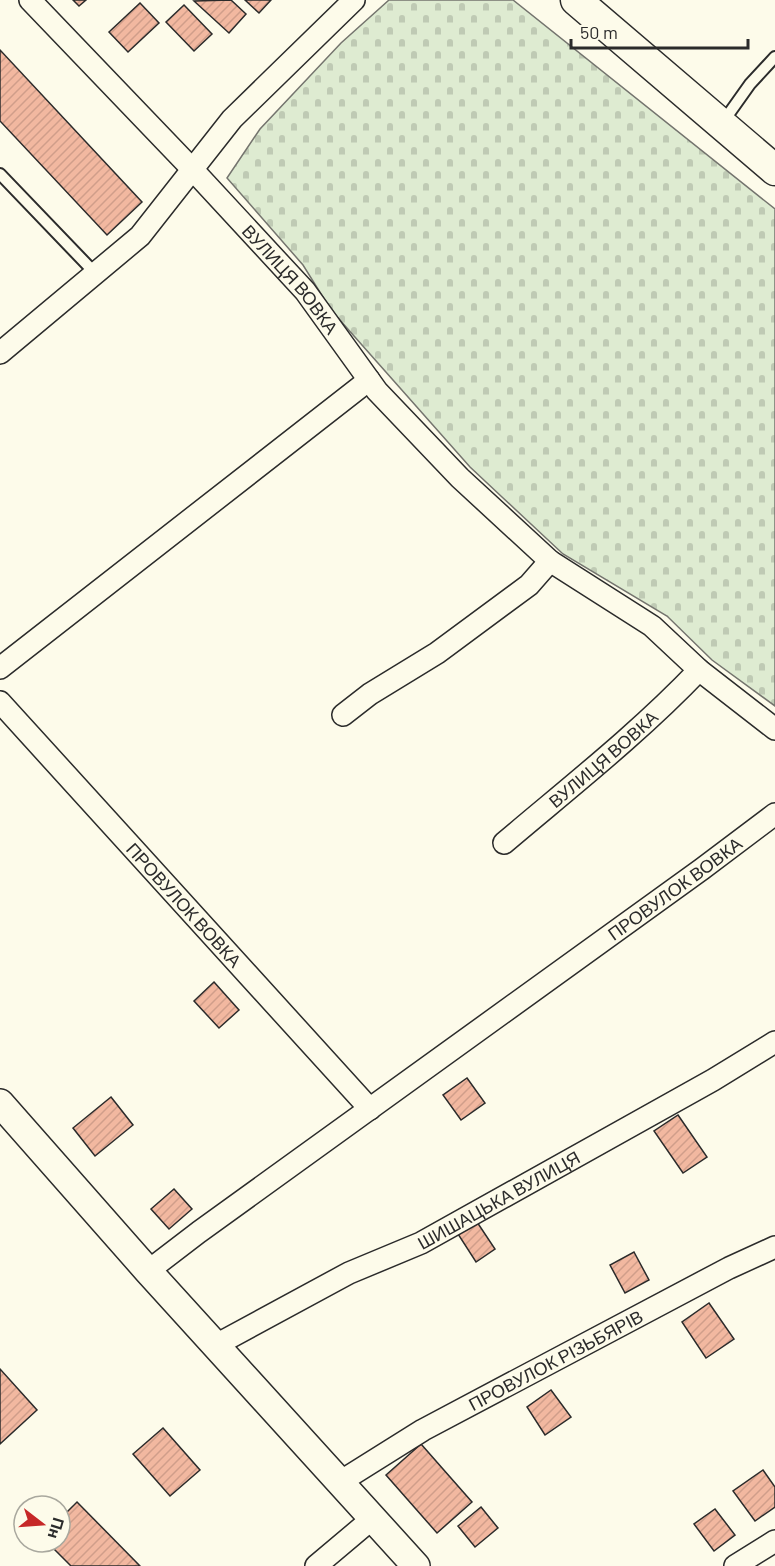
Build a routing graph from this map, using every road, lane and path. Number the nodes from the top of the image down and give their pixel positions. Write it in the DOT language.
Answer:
graph roads {
  1 [pos="30,0"];
  2 [pos="354,0"];
  3 [pos="576,0"];
  4 [pos="775,57"];
  5 [pos="721,125"];
  6 [pos="193,170"];
  7 [pos="775,170"];
  8 [pos="0,174"];
  9 [pos="95,273"];
  10 [pos="0,353"];
  11 [pos="369,380"];
  12 [pos="550,561"];
  13 [pos="0,668"];
  14 [pos="699,670"];
  15 [pos="0,702"];
  16 [pos="343,715"];
  17 [pos="775,729"];
  18 [pos="775,814"];
  19 [pos="504,843"];
  20 [pos="775,1042"];
  21 [pos="0,1103"];
  22 [pos="370,1109"];
  23 [pos="775,1246"];
  24 [pos="148,1271"];
  25 [pos="216,1345"];
  26 [pos="340,1482"];
  27 [pos="373,1518"];
  28 [pos="775,1541"];
  29 [pos="316,1566"];
  30 [pos="416,1566"];
  31 [pos="735,1566"];
  1 -- 6 [label="street, ВУЛИЦЯ ВОВКА"];
  2 -- 6 [label="street"];
  3 -- 5 [label="main road"];
  4 -- 5 [label="lane"];
  5 -- 7 [label="main road"];
  6 -- 9 [label="street"];
  6 -- 11 [label="street, ВУЛИЦЯ ВОВКА"];
  8 -- 9 [label="lane"];
  9 -- 10 [label="street"];
  11 -- 12 [label="street, ВУЛИЦЯ ВОВКА"];
  11 -- 13 [label="street"];
  12 -- 14 [label="street, ВУЛИЦЯ ВОВКА"];
  12 -- 16 [label="street"];
  14 -- 17 [label="street, ВУЛИЦЯ ВОВКА"];
  14 -- 19 [label="street, ВУЛИЦЯ ВОВКА"];
  15 -- 22 [label="street, ПРОВУЛОК ВОВКА"];
  18 -- 22 [label="street, ПРОВУЛОК ВОВКА"];
  20 -- 25 [label="street, ШИШАЦЬКА ВУЛИЦЯ"];
  21 -- 24 [label="street"];
  22 -- 24 [label="street, ПРОВУЛОК ВОВКА"];
  23 -- 26 [label="street, ПРОВУЛОК РІЗЬБЯРІВ"];
  24 -- 25 [label="street"];
  25 -- 26 [label="street"];
  26 -- 27 [label="street"];
  27 -- 29 [label="street"];
  27 -- 30 [label="street"];
  28 -- 31 [label="street"];
}
